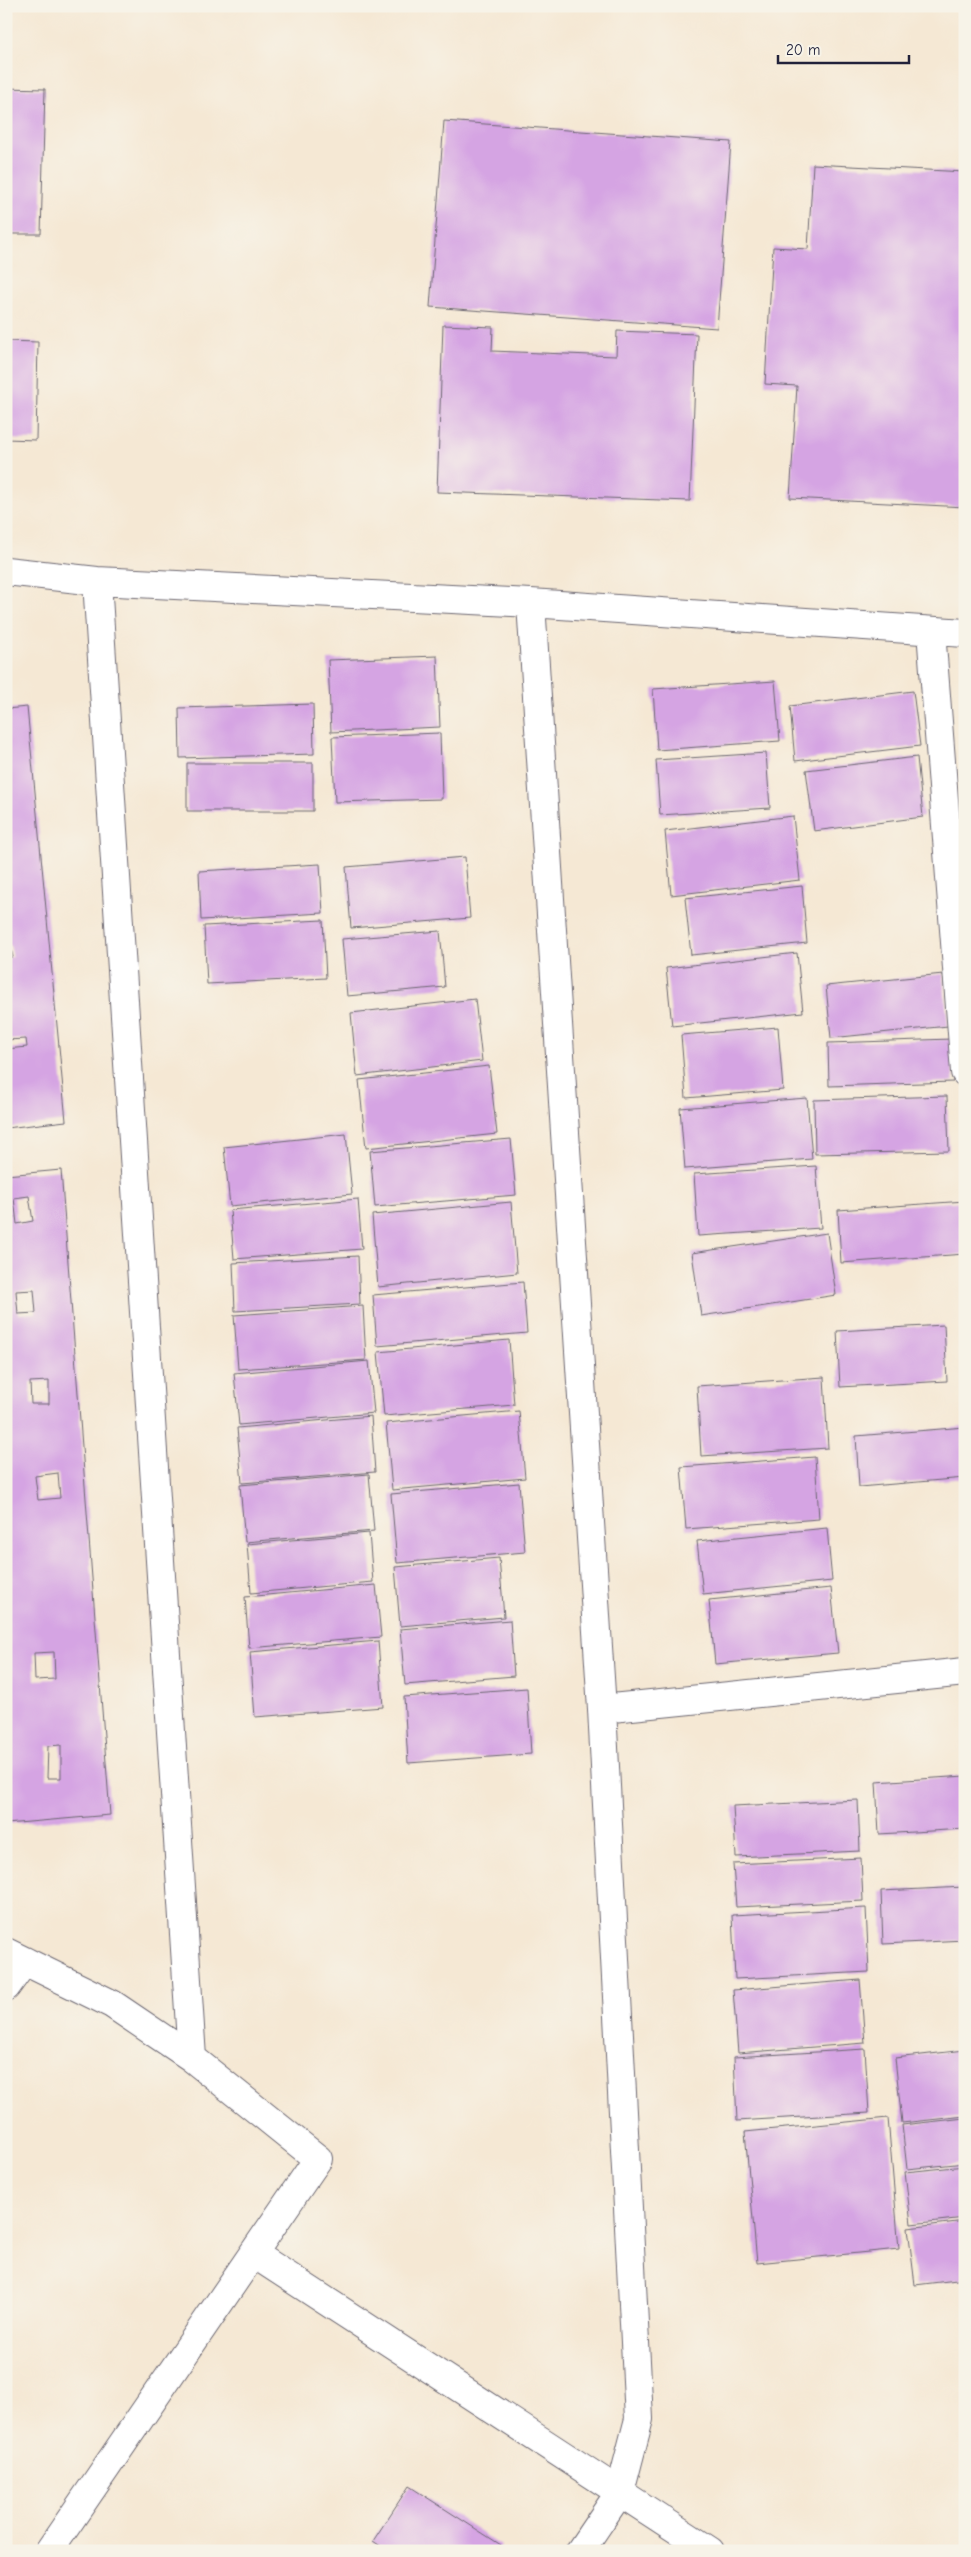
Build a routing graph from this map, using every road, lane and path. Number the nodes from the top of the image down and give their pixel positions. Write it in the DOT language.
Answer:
graph roads {
  1 [pos="6,571"];
  2 [pos="97,582"];
  3 [pos="531,603"];
  4 [pos="930,631"];
  5 [pos="965,633"];
  6 [pos="965,1072"];
  7 [pos="965,1672"];
  8 [pos="602,1708"];
  9 [pos="15,1956"];
  10 [pos="6,1988"];
  11 [pos="192,2058"];
  12 [pos="254,2254"];
  13 [pos="620,2492"];
  14 [pos="49,2551"];
  15 [pos="580,2551"];
  16 [pos="710,2551"];
  1 -- 2 [label="street"];
  2 -- 3 [label="street"];
  2 -- 11 [label="street"];
  3 -- 4 [label="street"];
  3 -- 8 [label="street"];
  4 -- 5 [label="street"];
  4 -- 6 [label="street"];
  7 -- 8 [label="street"];
  8 -- 13 [label="street"];
  9 -- 10 [label="street"];
  9 -- 11 [label="street"];
  11 -- 12 [label="street"];
  12 -- 13 [label="street"];
  12 -- 14 [label="street"];
  13 -- 15 [label="street"];
  13 -- 16 [label="street"];
}
